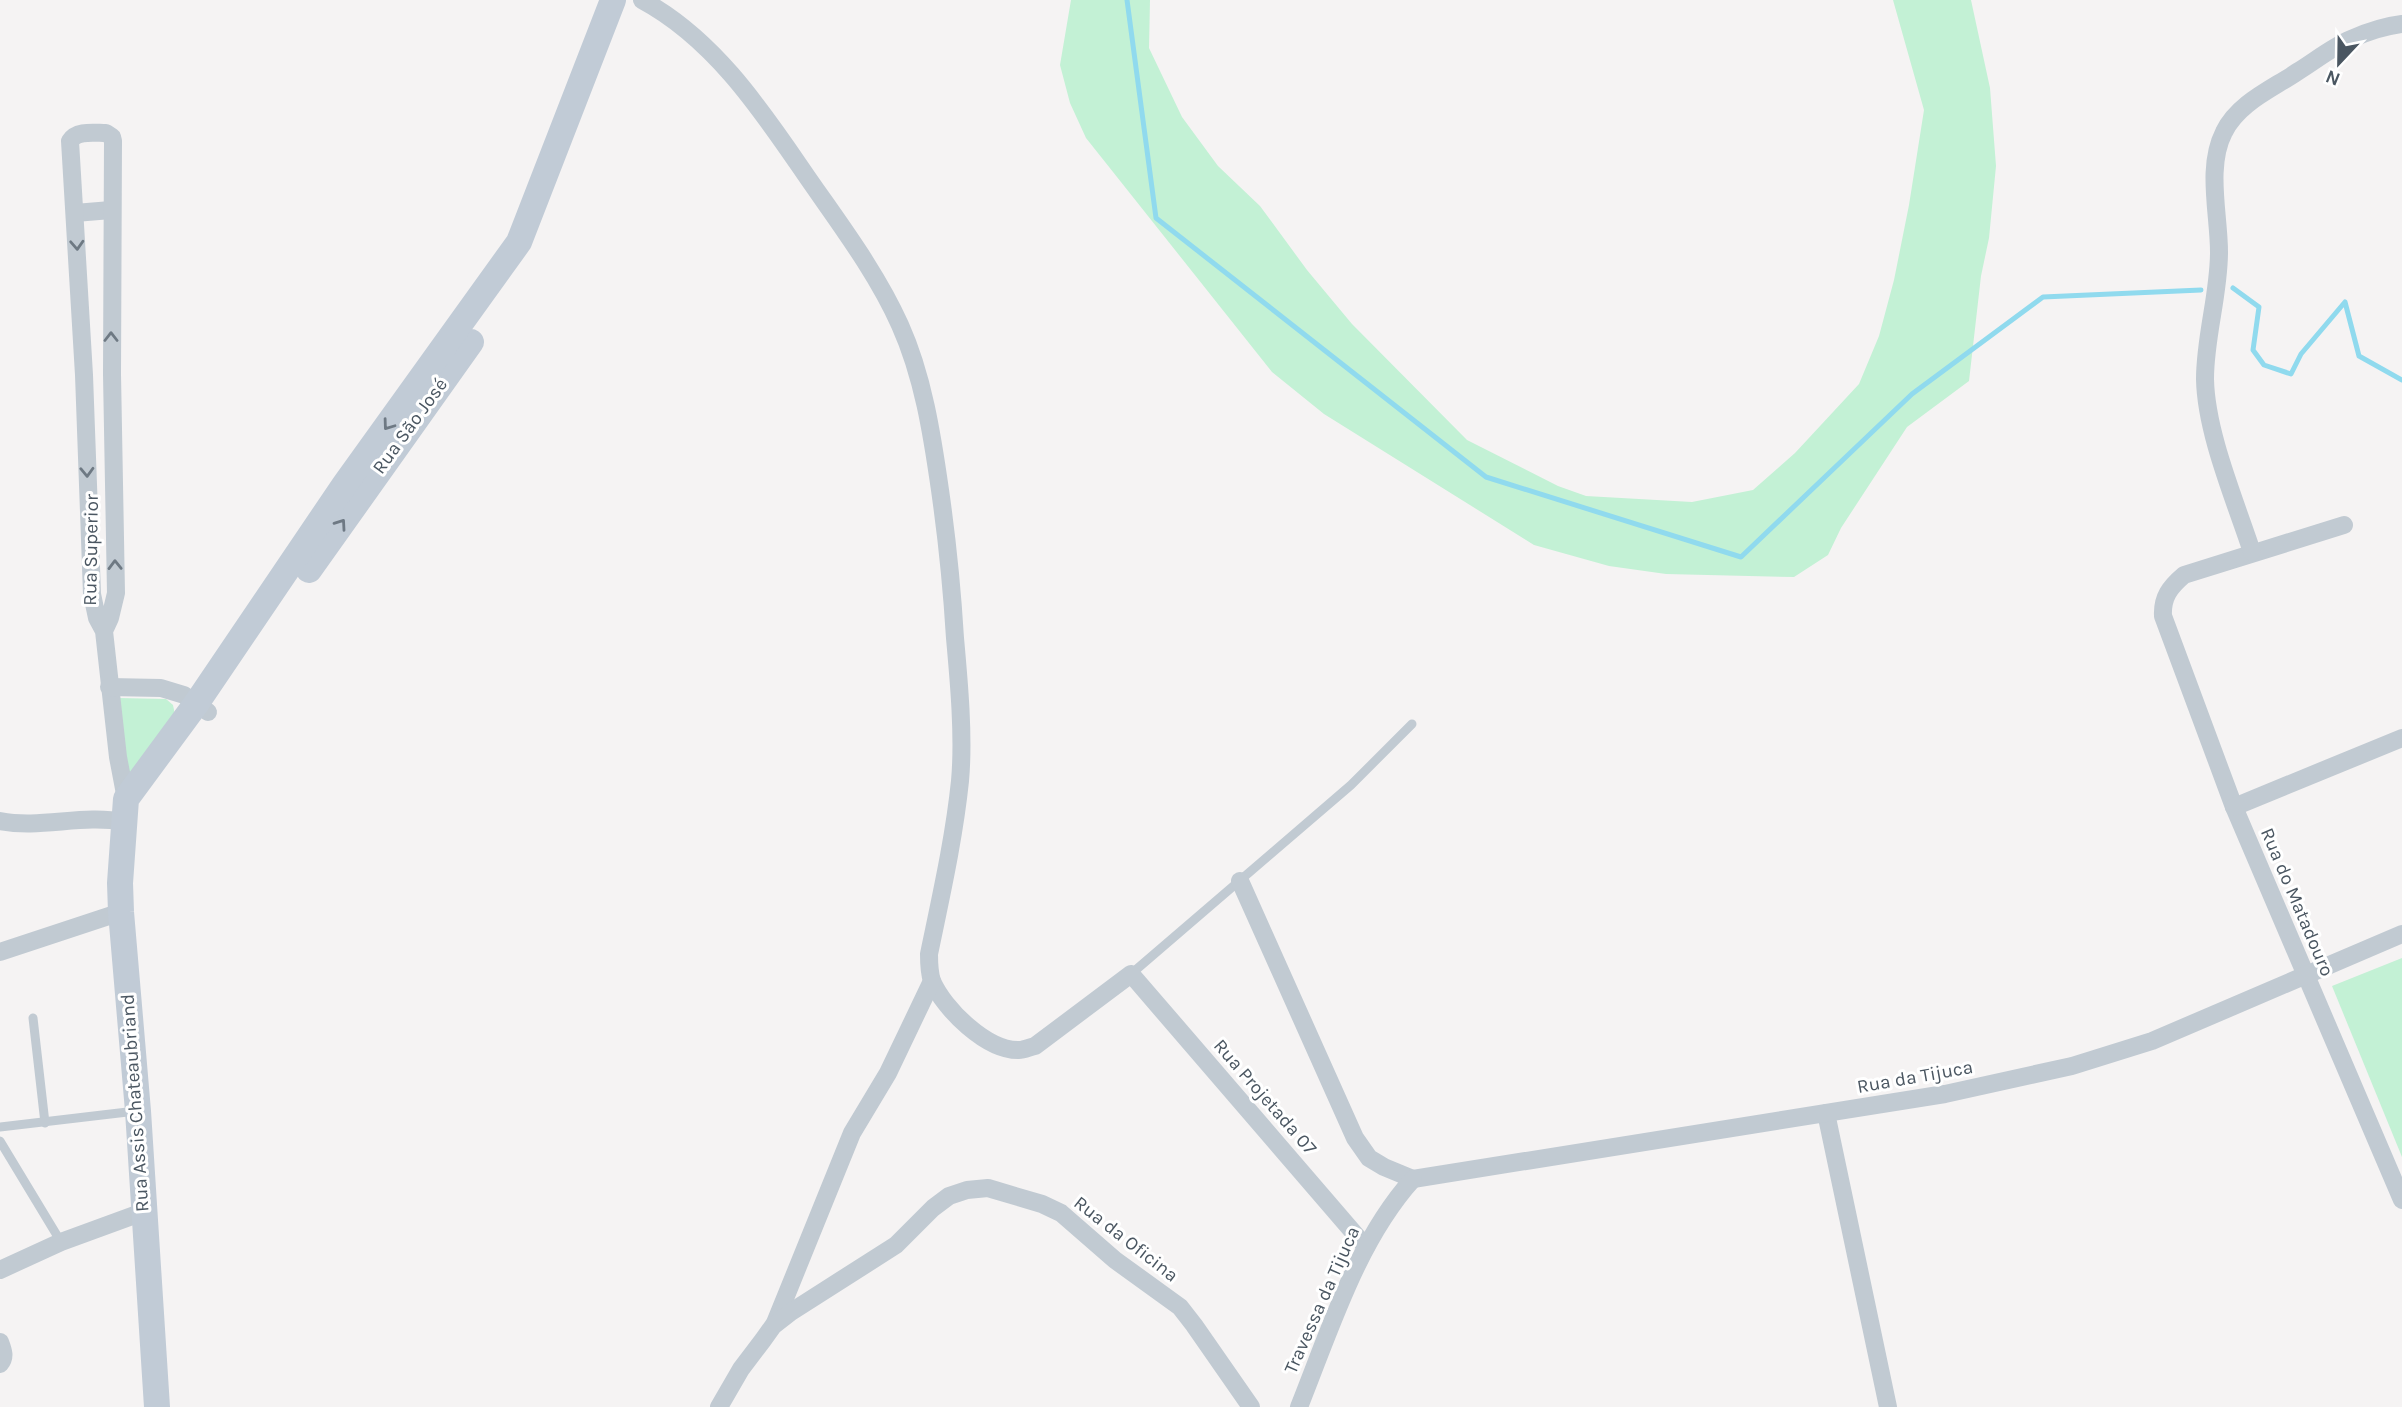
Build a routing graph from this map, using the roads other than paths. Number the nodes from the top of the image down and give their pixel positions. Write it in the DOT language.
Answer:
graph roads {
  1 [pos="613,0"];
  2 [pos="626,0"];
  3 [pos="642,0"];
  4 [pos="2402,24"];
  5 [pos="111,210"];
  6 [pos="75,213"];
  7 [pos="112,374"];
  8 [pos="84,375"];
  9 [pos="353,490"];
  10 [pos="2344,525"];
  11 [pos="2252,552"];
  12 [pos="104,631"];
  13 [pos="109,687"];
  14 [pos="202,708"];
  15 [pos="1412,724"];
  16 [pos="2402,738"];
  17 [pos="2234,807"];
  18 [pos="125,812"];
  19 [pos="0,821"];
  20 [pos="1240,881"];
  21 [pos="121,912"];
  22 [pos="2402,934"];
  23 [pos="0,952"];
  24 [pos="1131,974"];
  25 [pos="2307,976"];
  26 [pos="932,981"];
  27 [pos="33,1018"];
  28 [pos="138,1111"];
  29 [pos="1826,1113"];
  30 [pos="45,1123"];
  31 [pos="0,1126"];
  32 [pos="0,1141"];
  33 [pos="1413,1179"];
  34 [pos="2402,1200"];
  35 [pos="143,1212"];
  36 [pos="61,1242"];
  37 [pos="1366,1247"];
  38 [pos="0,1270"];
  39 [pos="773,1326"];
  40 [pos="0,1342"];
  41 [pos="0,1364"];
  42 [pos="157,1407"];
  43 [pos="719,1407"];
  44 [pos="1251,1407"];
  45 [pos="1299,1407"];
  46 [pos="1888,1407"];
  1 -- 9 [label="street, Rua São José, one-way"];
  2 -- 9 [label="street, Rua São José"];
  3 -- 26 [label="street"];
  4 -- 11 [label="street"];
  5 -- 6 [label="street"];
  5 -- 6 [label="street, Rua Superior"];
  7 -- 5 [label="street, Rua Superior, one-way"];
  6 -- 8 [label="street, Rua Superior, one-way"];
  7 -- 8 [label="street"];
  12 -- 7 [label="street, Rua Superior, one-way"];
  8 -- 12 [label="street, Rua Superior, one-way"];
  9 -- 14 [label="street, Rua São José"];
  10 -- 11 [label="street"];
  11 -- 17 [label="street, Rua do Matadouro"];
  12 -- 13 [label="street"];
  13 -- 14 [label="street"];
  13 -- 18 [label="street"];
  14 -- 18 [label="street, Rua São José"];
  15 -- 20 [label="lane"];
  16 -- 17 [label="street"];
  17 -- 25 [label="street, Rua do Matadouro"];
  18 -- 19 [label="street"];
  18 -- 21 [label="street, Rua Assis Chateaubriand"];
  20 -- 24 [label="lane"];
  20 -- 33 [label="street"];
  21 -- 23 [label="street"];
  21 -- 28 [label="street, Rua Assis Chateaubriand"];
  22 -- 25 [label="street, Rua da Tijuca"];
  24 -- 26 [label="street"];
  24 -- 37 [label="street, Rua Projetada 07"];
  25 -- 29 [label="street, Rua da Tijuca"];
  25 -- 34 [label="street, Rua do Matadouro"];
  26 -- 39 [label="street"];
  27 -- 30 [label="lane"];
  28 -- 30 [label="lane"];
  28 -- 35 [label="street, Rua Assis Chateaubriand"];
  29 -- 33 [label="street, Rua da Tijuca"];
  29 -- 46 [label="street"];
  30 -- 31 [label="lane"];
  32 -- 36 [label="lane"];
  33 -- 37 [label="street, Travessa da Tijuca"];
  35 -- 36 [label="street"];
  35 -- 42 [label="street, Rua Assis Chateaubriand"];
  36 -- 38 [label="street"];
  37 -- 45 [label="street, Travessa da Tijuca"];
  39 -- 43 [label="street, Rua da Oficina"];
  39 -- 44 [label="street, Rua da Oficina"];
  40 -- 41 [label="street"];
}
